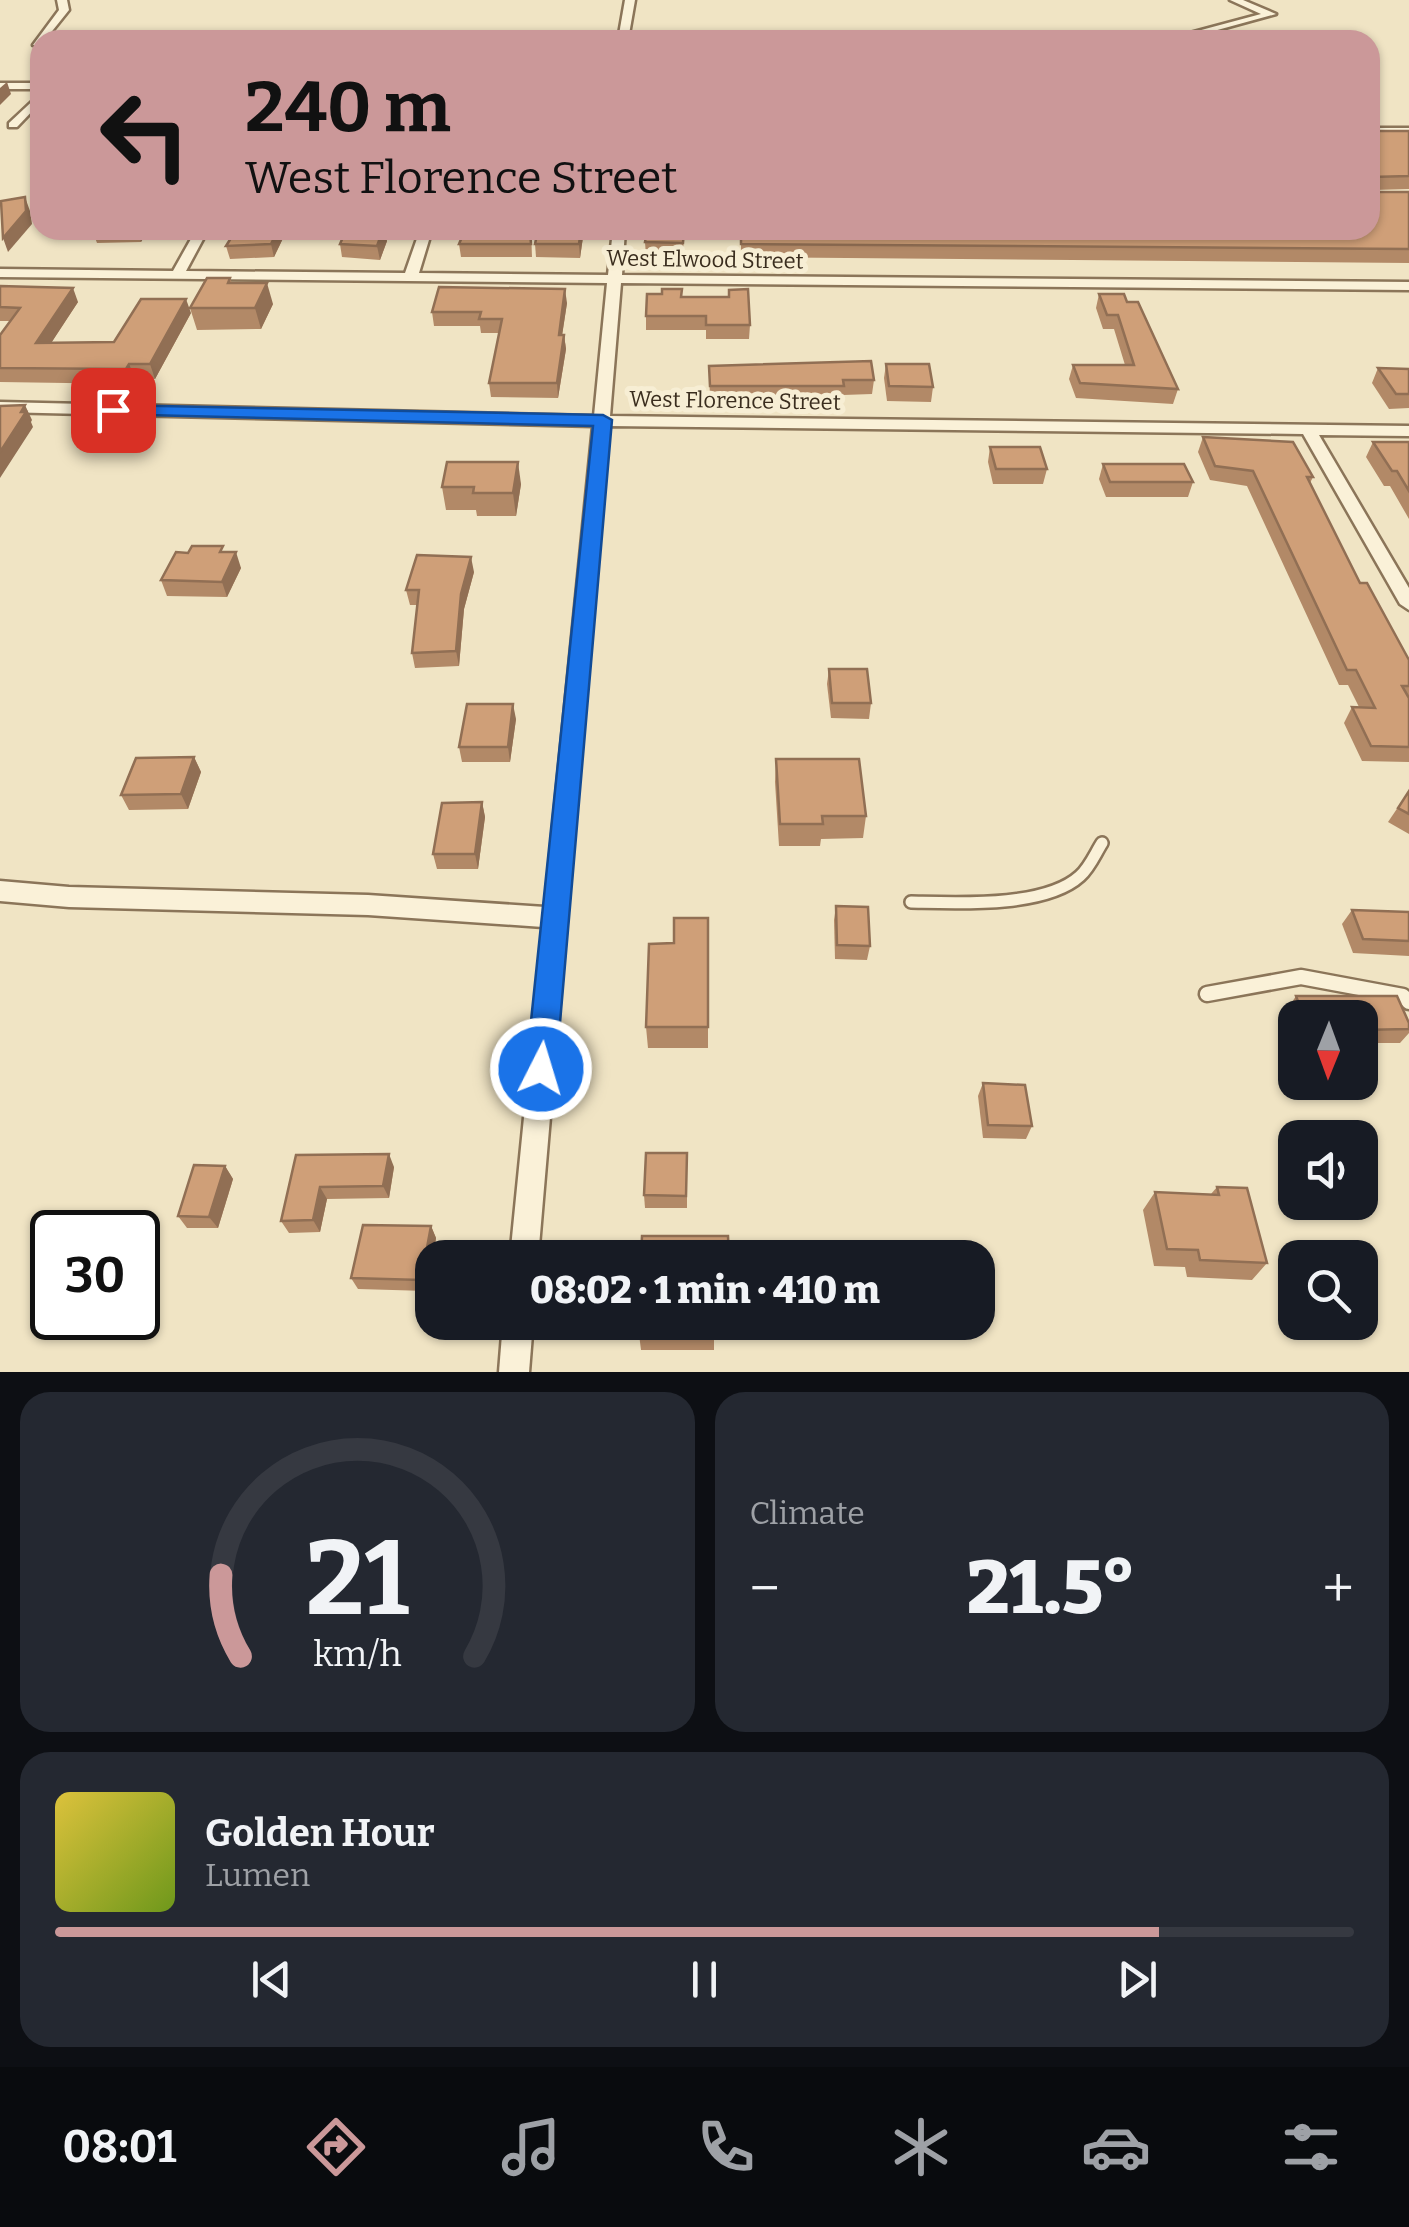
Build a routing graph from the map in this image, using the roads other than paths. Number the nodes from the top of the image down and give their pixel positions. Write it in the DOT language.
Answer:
graph roads {
  1 [pos="62,0"];
  2 [pos="630,0"];
  3 [pos="1234,0"];
  4 [pos="48,30"];
  5 [pos="625,30"];
  6 [pos="1209,30"];
  7 [pos="0,86"];
  8 [pos="30,86"];
  9 [pos="30,107"];
  10 [pos="13,125"];
  11 [pos="1380,131"];
  12 [pos="1409,131"];
  13 [pos="196,240"];
  14 [pos="423,240"];
  15 [pos="618,240"];
  16 [pos="0,273"];
  17 [pos="176,275"];
  18 [pos="411,276"];
  19 [pos="615,278"];
  20 [pos="1409,286"];
  21 [pos="0,408"];
  22 [pos="603,420"];
  23 [pos="1308,430"];
  24 [pos="1409,431"];
  25 [pos="1409,604"];
  26 [pos="1102,843"];
  27 [pos="0,890"];
  28 [pos="911,902"];
  29 [pos="555,918"];
  30 [pos="1206,994"];
  31 [pos="1409,1002"];
  32 [pos="526,1240"];
  33 [pos="517,1340"];
  34 [pos="514,1372"];
  1 -- 4 [label="street"];
  2 -- 5 [label="street"];
  3 -- 6 [label="street"];
  7 -- 8 [label="street"];
  9 -- 10 [label="street"];
  11 -- 12 [label="street"];
  13 -- 17 [label="street"];
  14 -- 18 [label="street"];
  15 -- 19 [label="street"];
  16 -- 17 [label="street, West Elwood Street"];
  17 -- 18 [label="street, West Elwood Street"];
  18 -- 19 [label="street, West Elwood Street"];
  19 -- 20 [label="street, West Elwood Street"];
  19 -- 22 [label="street"];
  21 -- 22 [label="street, West Florence Street"];
  22 -- 23 [label="street, West Florence Street"];
  22 -- 29 [label="street"];
  23 -- 24 [label="street, West Florence Street"];
  23 -- 25 [label="street"];
  26 -- 28 [label="lane"];
  27 -- 29 [label="street"];
  29 -- 32 [label="street"];
  30 -- 31 [label="lane"];
  33 -- 34 [label="street"];
}
